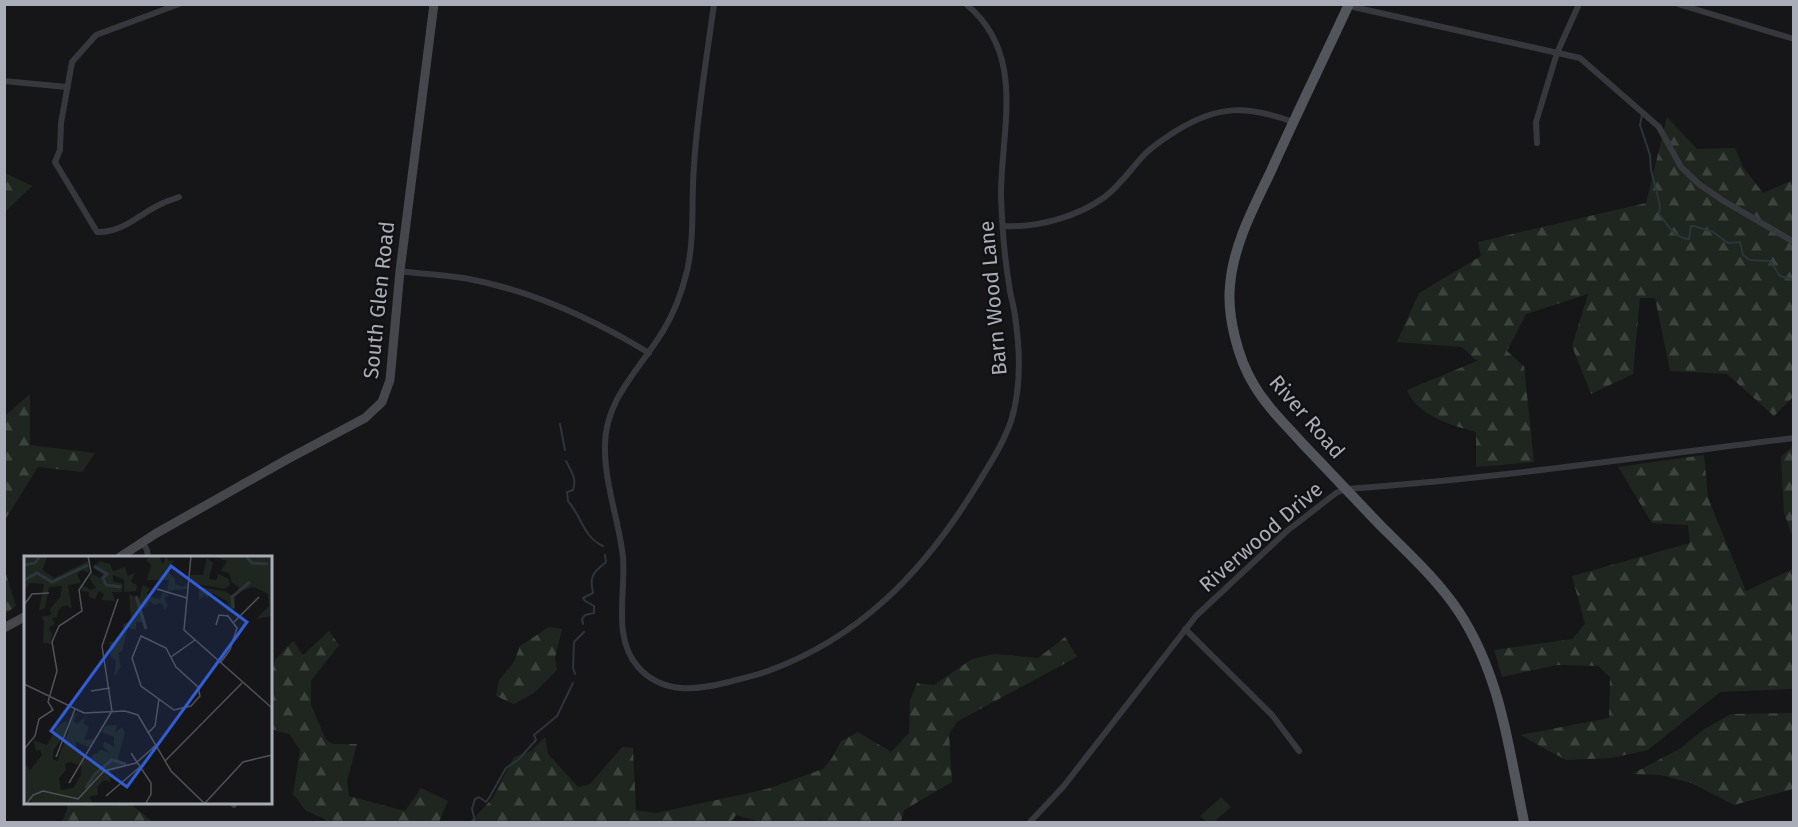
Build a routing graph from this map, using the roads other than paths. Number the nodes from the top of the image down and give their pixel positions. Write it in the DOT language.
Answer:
graph roads {
  1 [pos="179,4"];
  2 [pos="434,4"];
  3 [pos="714,4"];
  4 [pos="966,4"];
  5 [pos="1587,4"];
  6 [pos="1678,4"];
  7 [pos="1349,5"];
  8 [pos="1579,5"];
  9 [pos="1794,39"];
  10 [pos="1557,53"];
  11 [pos="4,81"];
  12 [pos="68,87"];
  13 [pos="1293,122"];
  14 [pos="1538,143"];
  15 [pos="179,197"];
  16 [pos="1003,226"];
  17 [pos="1794,242"];
  18 [pos="400,271"];
  19 [pos="649,353"];
  20 [pos="1794,438"];
  21 [pos="1346,489"];
  22 [pos="142,542"];
  23 [pos="121,556"];
  24 [pos="148,556"];
  25 [pos="24,617"];
  26 [pos="4,628"];
  27 [pos="1185,630"];
  28 [pos="1299,751"];
  29 [pos="1030,822"];
  30 [pos="1524,822"];
  1 -- 12 [label="street"];
  2 -- 18 [label="main road, South Glen Road"];
  3 -- 19 [label="street, Barn Wood Lane"];
  4 -- 16 [label="street, Barn Wood Lane"];
  5 -- 8 [label="street"];
  6 -- 9 [label="street"];
  7 -- 10 [label="street"];
  7 -- 13 [label="main road, River Road"];
  8 -- 10 [label="street"];
  10 -- 14 [label="street"];
  10 -- 17 [label="street"];
  11 -- 12 [label="street"];
  12 -- 15 [label="street"];
  13 -- 16 [label="street"];
  13 -- 21 [label="main road, River Road"];
  16 -- 19 [label="street, Barn Wood Lane"];
  18 -- 19 [label="street"];
  18 -- 22 [label="main road, South Glen Road"];
  20 -- 21 [label="street, Riverwood Drive"];
  21 -- 27 [label="street, Riverwood Drive"];
  21 -- 30 [label="main road, River Road"];
  22 -- 23 [label="main road, South Glen Road"];
  22 -- 24 [label="street"];
  25 -- 26 [label="main road"];
  27 -- 28 [label="street"];
  27 -- 29 [label="street, Riverwood Drive"];
}
